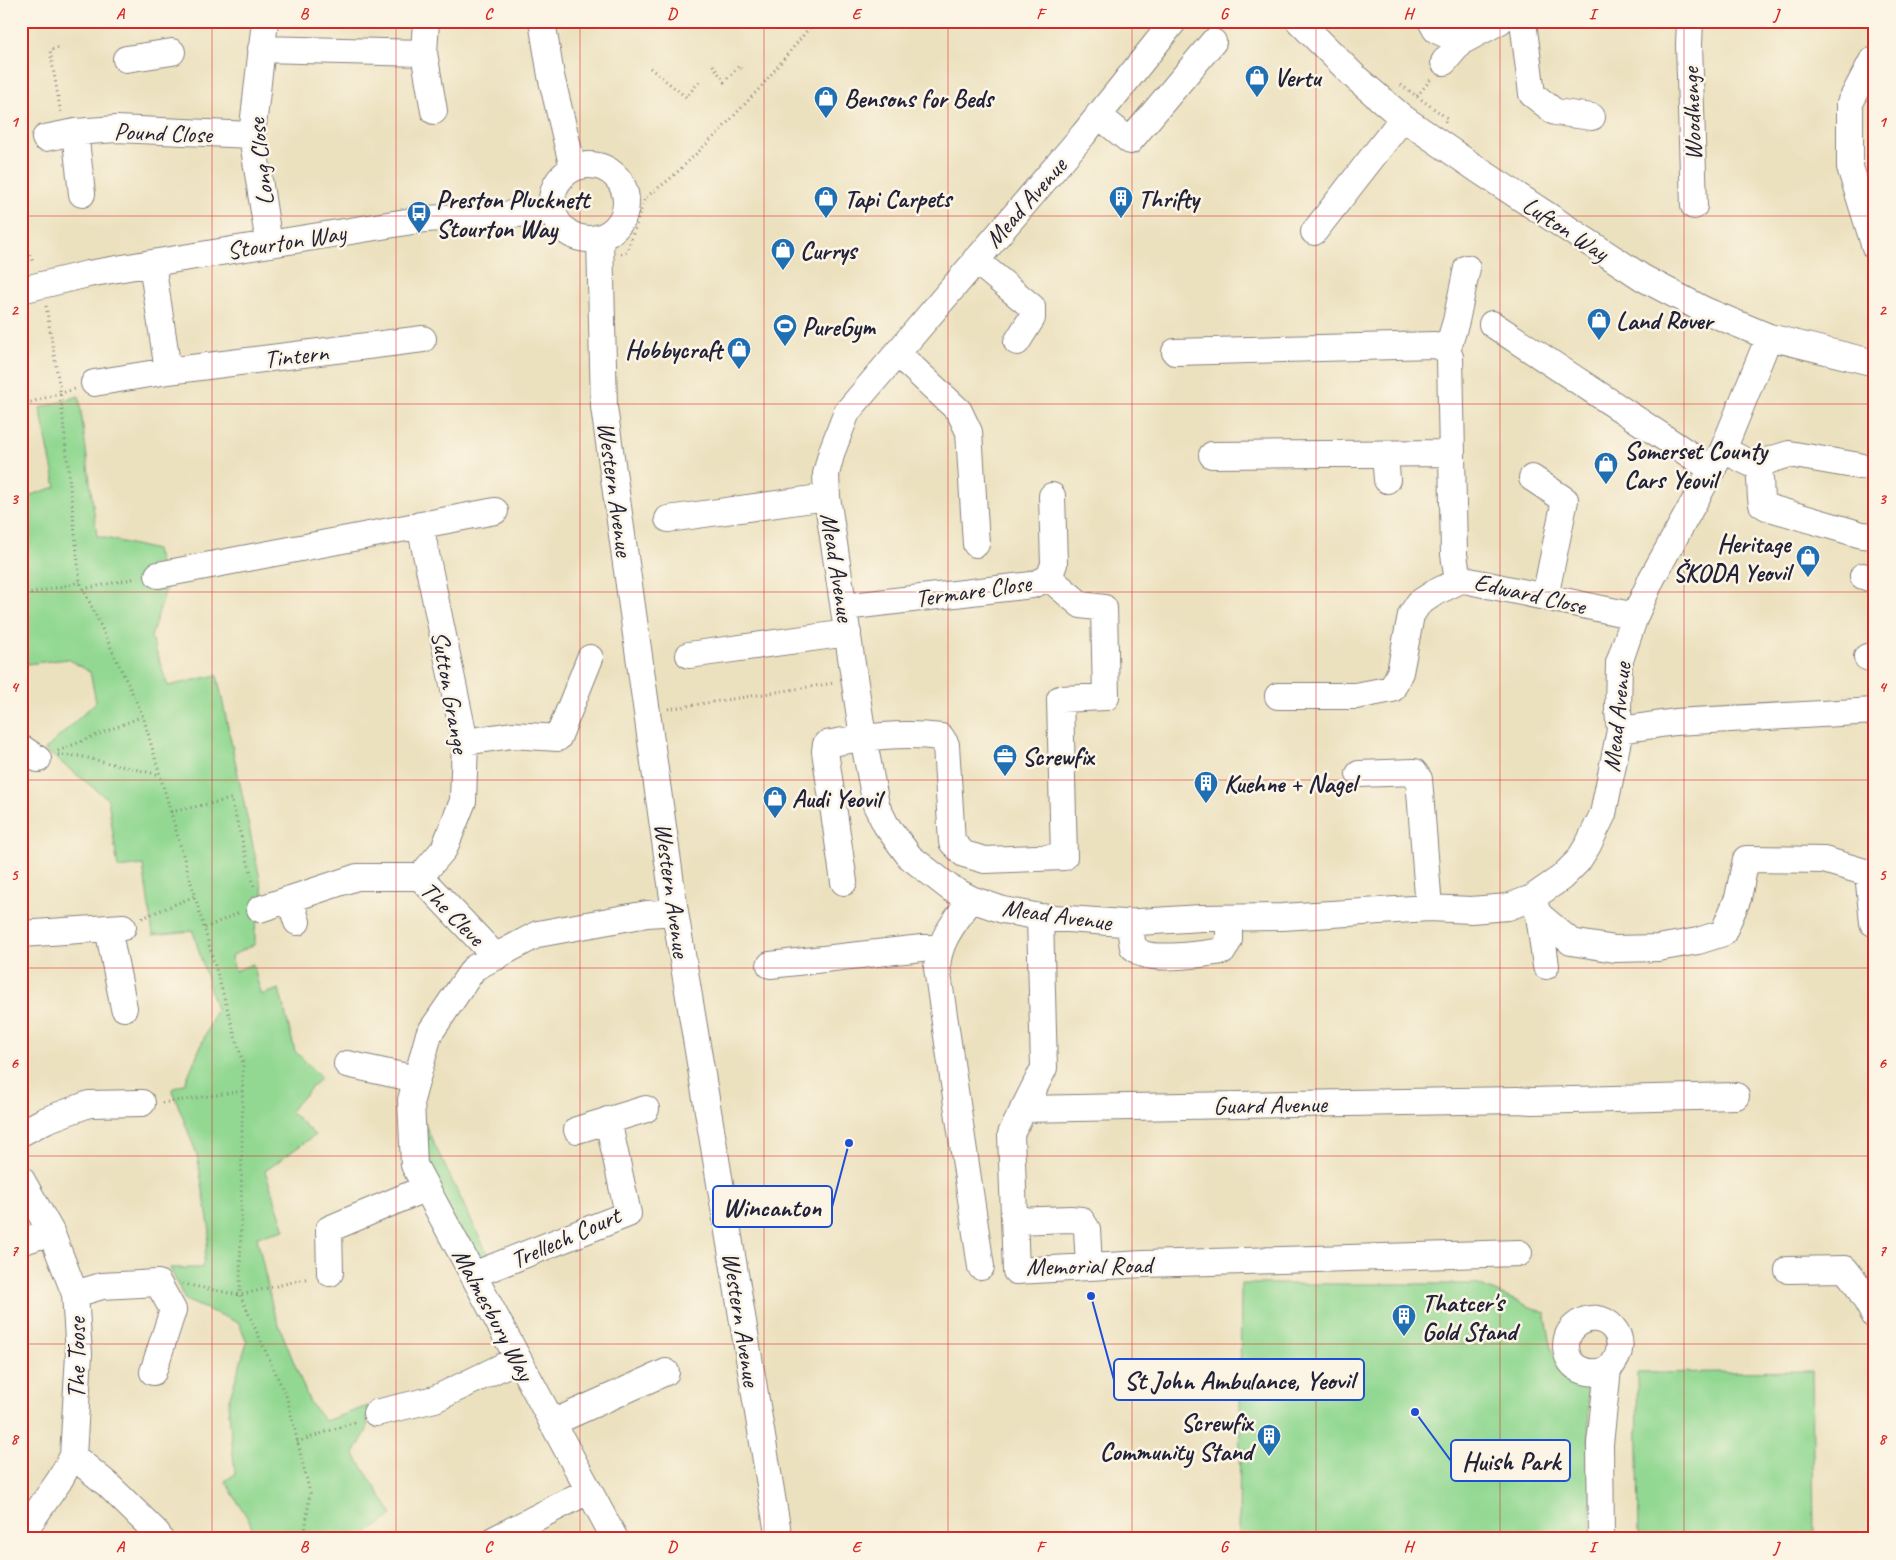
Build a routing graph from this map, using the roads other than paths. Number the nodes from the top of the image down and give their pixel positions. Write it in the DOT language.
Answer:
graph roads {
  1 [pos="265,21"];
  2 [pos="426,21"];
  3 [pos="542,21"];
  4 [pos="1174,21"];
  5 [pos="1299,21"];
  6 [pos="1431,21"];
  7 [pos="1500,21"];
  8 [pos="1523,21"];
  9 [pos="1690,21"];
  10 [pos="1213,42"];
  11 [pos="1461,42"];
  12 [pos="261,49"];
  13 [pos="172,52"];
  14 [pos="424,53"];
  15 [pos="126,59"];
  16 [pos="1875,60"];
  17 [pos="1444,62"];
  18 [pos="434,110"];
  19 [pos="1098,116"];
  20 [pos="1592,117"];
  21 [pos="1403,118"];
  22 [pos="252,135"];
  23 [pos="573,168"];
  24 [pos="82,194"];
  25 [pos="1694,206"];
  26 [pos="552,212"];
  27 [pos="1314,232"];
  28 [pos="270,244"];
  29 [pos="1875,247"];
  30 [pos="600,249"];
  31 [pos="975,260"];
  32 [pos="152,262"];
  33 [pos="1467,268"];
  34 [pos="32,288"];
  35 [pos="1492,324"];
  36 [pos="1769,337"];
  37 [pos="423,338"];
  38 [pos="1017,342"];
  39 [pos="1447,351"];
  40 [pos="897,352"];
  41 [pos="1175,352"];
  42 [pos="1875,363"];
  43 [pos="168,371"];
  44 [pos="95,384"];
  45 [pos="1452,453"];
  46 [pos="1385,454"];
  47 [pos="1212,455"];
  48 [pos="1718,460"];
  49 [pos="1859,466"];
  50 [pos="1758,468"];
  51 [pos="1532,478"];
  52 [pos="1387,480"];
  53 [pos="1052,496"];
  54 [pos="827,497"];
  55 [pos="495,511"];
  56 [pos="668,519"];
  57 [pos="420,525"];
  58 [pos="1875,536"];
  59 [pos="976,544"];
  60 [pos="158,576"];
  61 [pos="1048,578"];
  62 [pos="1463,579"];
  63 [pos="1545,597"];
  64 [pos="844,607"];
  65 [pos="1635,616"];
  66 [pos="848,633"];
  67 [pos="689,656"];
  68 [pos="590,658"];
  69 [pos="1278,696"];
  70 [pos="1875,711"];
  71 [pos="1620,730"];
  72 [pos="863,737"];
  73 [pos="465,742"];
  74 [pos="1359,774"];
  75 [pos="420,877"];
  76 [pos="844,882"];
  77 [pos="971,899"];
  78 [pos="1536,907"];
  79 [pos="1429,908"];
  80 [pos="260,909"];
  81 [pos="675,912"];
  82 [pos="1040,917"];
  83 [pos="1229,918"];
  84 [pos="1129,922"];
  85 [pos="1873,923"];
  86 [pos="21,934"];
  87 [pos="941,948"];
  88 [pos="496,956"];
  89 [pos="770,965"];
  90 [pos="1546,966"];
  91 [pos="124,1008"];
  92 [pos="347,1064"];
  93 [pos="416,1079"];
  94 [pos="1736,1096"];
  95 [pos="142,1103"];
  96 [pos="646,1109"];
  97 [pos="1023,1109"];
  98 [pos="608,1120"];
  99 [pos="577,1130"];
  100 [pos="21,1133"];
  101 [pos="21,1179"];
  102 [pos="426,1188"];
  103 [pos="1015,1221"];
  104 [pos="51,1232"];
  105 [pos="21,1242"];
  106 [pos="1518,1253"];
  107 [pos="981,1267"];
  108 [pos="1089,1267"];
  109 [pos="1788,1270"];
  110 [pos="330,1273"];
  111 [pos="473,1275"];
  112 [pos="76,1294"];
  113 [pos="1875,1316"];
  114 [pos="518,1359"];
  115 [pos="1608,1369"];
  116 [pos="153,1372"];
  117 [pos="666,1372"];
  118 [pos="376,1413"];
  119 [pos="552,1423"];
  120 [pos="74,1456"];
  121 [pos="588,1491"];
  122 [pos="25,1524"];
  123 [pos="160,1539"];
  124 [pos="495,1539"];
  125 [pos="615,1539"];
  126 [pos="779,1539"];
  127 [pos="1601,1539"];
  1 -- 12 [label="street, Long Close"];
  2 -- 14 [label="street"];
  3 -- 23 [label="street"];
  4 -- 19 [label="street, Mead Avenue"];
  5 -- 21 [label="street, Lufton Way"];
  6 -- 11 [label="street"];
  7 -- 11 [label="street"];
  8 -- 20 [label="street"];
  9 -- 25 [label="street, Woodhenge"];
  10 -- 19 [label="street"];
  11 -- 17 [label="street"];
  12 -- 14 [label="street"];
  12 -- 22 [label="street, Long Close"];
  13 -- 15 [label="street"];
  14 -- 18 [label="street"];
  16 -- 29 [label="street"];
  19 -- 31 [label="street, Mead Avenue"];
  21 -- 27 [label="street"];
  21 -- 36 [label="street, Lufton Way"];
  22 -- 24 [label="street, Pound Close"];
  22 -- 28 [label="street, Long Close"];
  23 -- 26 [label="street"];
  23 -- 30 [label="street"];
  26 -- 28 [label="street, Stourton Way"];
  26 -- 30 [label="street"];
  28 -- 32 [label="street, Stourton Way"];
  30 -- 81 [label="street, Western Avenue"];
  31 -- 38 [label="street"];
  31 -- 40 [label="street, Mead Avenue"];
  32 -- 34 [label="street, Stourton Way"];
  32 -- 43 [label="street"];
  33 -- 39 [label="street"];
  35 -- 48 [label="street"];
  36 -- 42 [label="street, Lufton Way"];
  36 -- 48 [label="street, Mead Avenue"];
  37 -- 43 [label="street, Tintern"];
  39 -- 41 [label="street"];
  39 -- 45 [label="street, Edward Close"];
  40 -- 54 [label="street, Mead Avenue"];
  40 -- 59 [label="street"];
  43 -- 44 [label="street, Tintern"];
  45 -- 46 [label="street"];
  45 -- 62 [label="street, Edward Close"];
  46 -- 47 [label="street"];
  46 -- 52 [label="street"];
  48 -- 50 [label="street"];
  48 -- 65 [label="street, Mead Avenue"];
  49 -- 50 [label="street"];
  50 -- 58 [label="street"];
  51 -- 63 [label="street"];
  53 -- 61 [label="street, Termare Close"];
  54 -- 56 [label="street"];
  54 -- 64 [label="street, Mead Avenue"];
  55 -- 57 [label="street"];
  57 -- 60 [label="street"];
  57 -- 73 [label="street, Sutton Grange"];
  61 -- 64 [label="street, Termare Close"];
  61 -- 72 [label="street"];
  62 -- 63 [label="street, Edward Close"];
  62 -- 69 [label="street"];
  63 -- 65 [label="street, Edward Close"];
  64 -- 66 [label="street, Mead Avenue"];
  65 -- 71 [label="street, Mead Avenue"];
  66 -- 67 [label="street"];
  66 -- 72 [label="street, Mead Avenue"];
  68 -- 73 [label="street"];
  70 -- 71 [label="street"];
  71 -- 78 [label="street, Mead Avenue"];
  72 -- 76 [label="street"];
  72 -- 77 [label="street, Mead Avenue"];
  73 -- 75 [label="street, Sutton Grange"];
  74 -- 79 [label="street"];
  75 -- 80 [label="street, The Cleve"];
  75 -- 88 [label="street, The Cleve"];
  77 -- 82 [label="street, Mead Avenue"];
  77 -- 87 [label="street"];
  78 -- 79 [label="street, Mead Avenue"];
  78 -- 85 [label="street"];
  78 -- 90 [label="street"];
  79 -- 83 [label="street, Mead Avenue"];
  81 -- 88 [label="street, Malmesbury Way"];
  81 -- 126 [label="street, Western Avenue"];
  82 -- 84 [label="street, Mead Avenue"];
  82 -- 97 [label="street, Memorial Road"];
  83 -- 84 [label="street, Mead Avenue"];
  83 -- 84 [label="street"];
  86 -- 91 [label="street"];
  87 -- 89 [label="street"];
  87 -- 107 [label="street"];
  88 -- 93 [label="street, Malmesbury Way"];
  92 -- 93 [label="street"];
  93 -- 102 [label="street, Malmesbury Way"];
  94 -- 97 [label="street, Guard Avenue"];
  95 -- 100 [label="street"];
  96 -- 98 [label="street"];
  97 -- 103 [label="street, Memorial Road"];
  98 -- 99 [label="street"];
  98 -- 111 [label="street, Trellech Court"];
  101 -- 104 [label="street, The Toose"];
  102 -- 110 [label="street"];
  102 -- 111 [label="street, Malmesbury Way"];
  103 -- 108 [label="street"];
  103 -- 108 [label="street, Memorial Road"];
  104 -- 105 [label="street"];
  104 -- 112 [label="street, The Toose"];
  106 -- 108 [label="street, Memorial Road"];
  109 -- 113 [label="street"];
  111 -- 114 [label="street, Malmesbury Way"];
  112 -- 116 [label="street"];
  112 -- 120 [label="street, The Toose"];
  114 -- 118 [label="street"];
  114 -- 119 [label="street, Malmesbury Way"];
  115 -- 127 [label="street"];
  117 -- 119 [label="street"];
  119 -- 121 [label="street, Malmesbury Way"];
  120 -- 122 [label="street, The Toose"];
  120 -- 123 [label="street"];
  121 -- 124 [label="street"];
  121 -- 125 [label="street, Malmesbury Way"];
}
